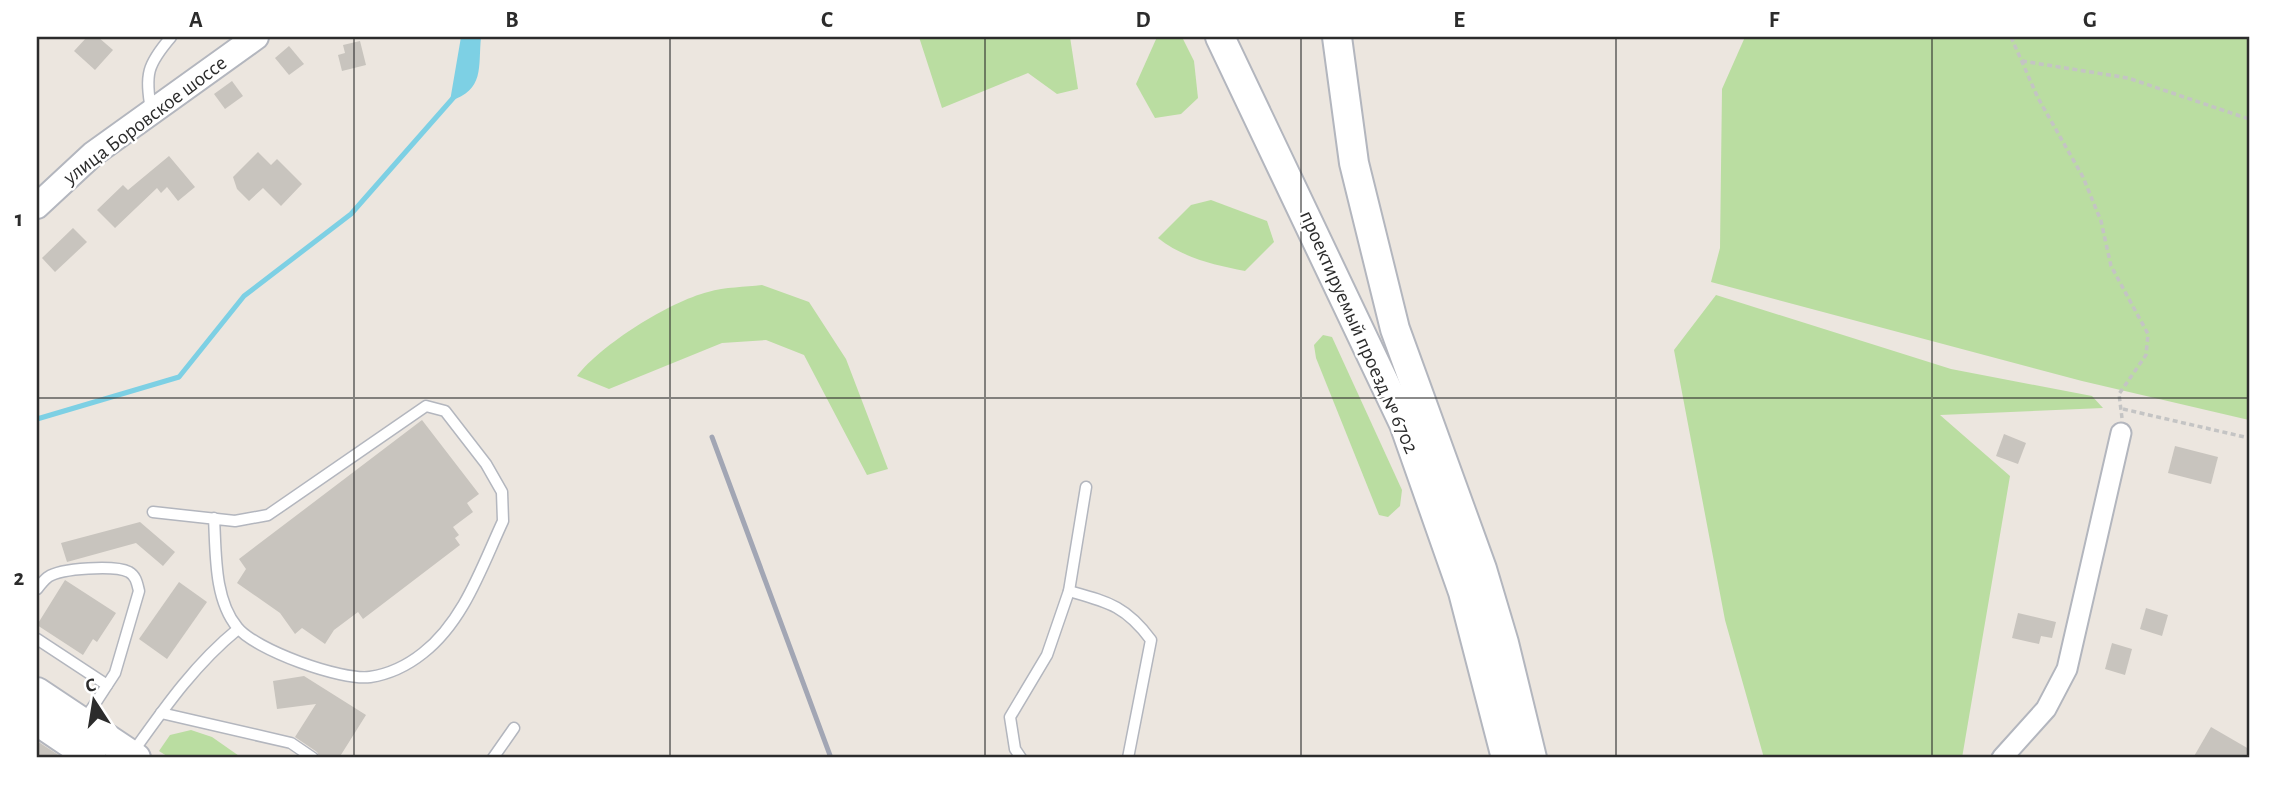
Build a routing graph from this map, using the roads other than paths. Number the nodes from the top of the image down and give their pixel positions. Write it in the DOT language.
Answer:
graph roads {
  1 [pos="171,37"];
  2 [pos="256,37"];
  3 [pos="1220,37"];
  4 [pos="1337,37"];
  5 [pos="151,111"];
  6 [pos="37,206"];
  7 [pos="2122,433"];
  8 [pos="1086,487"];
  9 [pos="153,512"];
  10 [pos="214,519"];
  11 [pos="37,589"];
  12 [pos="1069,591"];
  13 [pos="238,629"];
  14 [pos="37,639"];
  15 [pos="107,685"];
  16 [pos="37,692"];
  17 [pos="161,713"];
  18 [pos="37,722"];
  19 [pos="83,723"];
  20 [pos="514,728"];
  21 [pos="134,757"];
  22 [pos="92,758"];
  23 [pos="313,758"];
  24 [pos="493,758"];
  25 [pos="1021,758"];
  26 [pos="1128,758"];
  27 [pos="1506,758"];
  28 [pos="1532,758"];
  29 [pos="2002,758"];
  1 -- 5 [label="lane"];
  2 -- 5 [label="street, улица Боровское шоссе"];
  3 -- 27 [label="main road, проектируемый проезд № 6702"];
  4 -- 28 [label="main road, проектируемый проезд № 6702"];
  5 -- 6 [label="street, улица Боровское шоссе"];
  7 -- 29 [label="street"];
  8 -- 12 [label="lane"];
  9 -- 10 [label="lane"];
  10 -- 13 [label="lane"];
  10 -- 13 [label="lane"];
  11 -- 15 [label="lane"];
  12 -- 25 [label="lane"];
  12 -- 26 [label="lane"];
  13 -- 17 [label="lane"];
  14 -- 15 [label="lane"];
  15 -- 19 [label="lane"];
  16 -- 19 [label="main road"];
  17 -- 21 [label="lane"];
  17 -- 23 [label="lane"];
  18 -- 22 [label="main road"];
  19 -- 21 [label="main road"];
  20 -- 24 [label="lane"];
}
